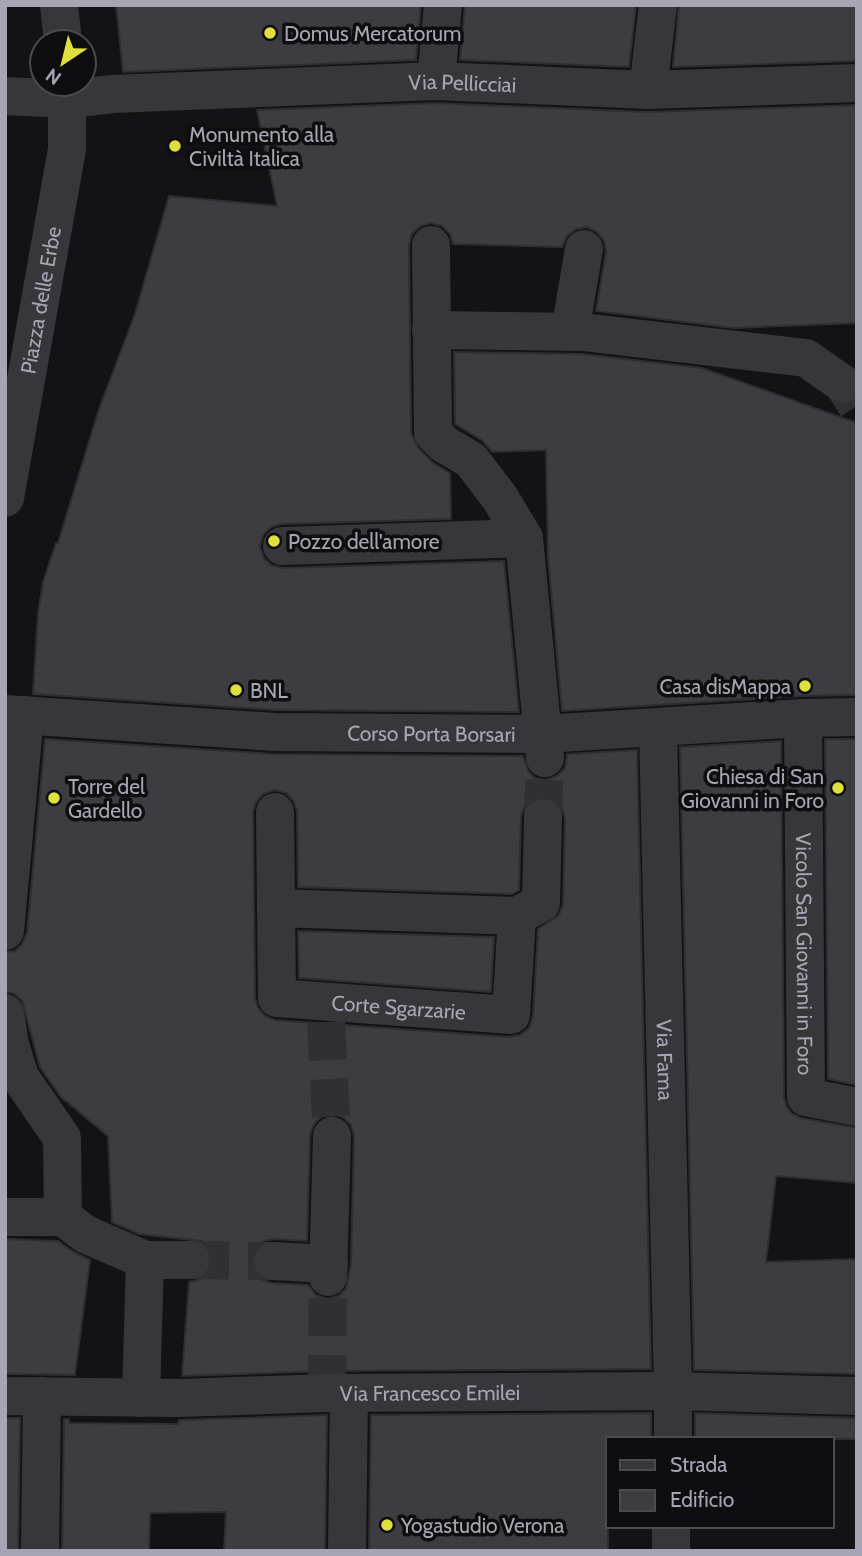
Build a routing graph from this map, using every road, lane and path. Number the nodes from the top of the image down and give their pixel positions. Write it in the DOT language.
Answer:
graph roads {
  1 [pos="59,5"];
  2 [pos="443,5"];
  3 [pos="658,5"];
  4 [pos="61,28"];
  5 [pos="436,81"];
  6 [pos="857,83"];
  7 [pos="648,90"];
  8 [pos="98,93"];
  9 [pos="28,94"];
  10 [pos="5,96"];
  11 [pos="68,98"];
  12 [pos="431,245"];
  13 [pos="584,249"];
  14 [pos="577,332"];
  15 [pos="431,337"];
  16 [pos="843,384"];
  17 [pos="5,498"];
  18 [pos="524,538"];
  19 [pos="282,545"];
  20 [pos="15,714"];
  21 [pos="857,717"];
  22 [pos="803,718"];
  23 [pos="658,728"];
  24 [pos="544,747"];
  25 [pos="275,812"];
  26 [pos="543,818"];
  27 [pos="276,908"];
  28 [pos="517,916"];
  29 [pos="5,931"];
  30 [pos="5,1013"];
  31 [pos="857,1107"];
  32 [pos="332,1136"];
  33 [pos="5,1217"];
  34 [pos="63,1217"];
  35 [pos="145,1260"];
  36 [pos="191,1260"];
  37 [pos="273,1261"];
  38 [pos="674,1391"];
  39 [pos="349,1393"];
  40 [pos="24,1396"];
  41 [pos="857,1396"];
  42 [pos="141,1398"];
  43 [pos="673,1437"];
  44 [pos="671,1528"];
  45 [pos="40,1551"];
  46 [pos="347,1551"];
  47 [pos="671,1551"];
  1 -- 4 [label="street"];
  2 -- 5 [label="street"];
  3 -- 7 [label="street"];
  5 -- 7 [label="street, Via Pellicciai"];
  5 -- 8 [label="street, Via Pellicciai"];
  6 -- 7 [label="street, Via Pellicciai"];
  9 -- 10 [label="street"];
  11 -- 17 [label="street, Piazza delle Erbe"];
  12 -- 15 [label="street"];
  13 -- 14 [label="street"];
  14 -- 15 [label="street"];
  14 -- 16 [label="street"];
  15 -- 18 [label="street"];
  18 -- 19 [label="street"];
  18 -- 24 [label="street"];
  20 -- 24 [label="street, Corso Porta Borsari"];
  20 -- 29 [label="street"];
  21 -- 22 [label="street, Corso Porta Borsari"];
  22 -- 23 [label="street, Corso Porta Borsari"];
  22 -- 31 [label="street, Vicolo San Giovanni in Foro"];
  23 -- 24 [label="street, Corso Porta Borsari"];
  23 -- 38 [label="street, Via Fama"];
  25 -- 27 [label="street, Corte Sgarzarie"];
  26 -- 28 [label="street"];
  27 -- 28 [label="street"];
  27 -- 28 [label="street, Corte Sgarzarie"];
  30 -- 34 [label="street"];
  32 -- 37 [label="street"];
  33 -- 34 [label="street"];
  34 -- 35 [label="street"];
  35 -- 36 [label="street"];
  35 -- 42 [label="street"];
  38 -- 39 [label="street, Via Francesco Emilei"];
  38 -- 41 [label="street, Via Francesco Emilei"];
  38 -- 43 [label="street, Via Fama"];
  39 -- 42 [label="street, Via Francesco Emilei"];
  39 -- 46 [label="street"];
  40 -- 42 [label="street, Via Francesco Emilei"];
  40 -- 45 [label="street"];
  44 -- 47 [label="street"];
}
